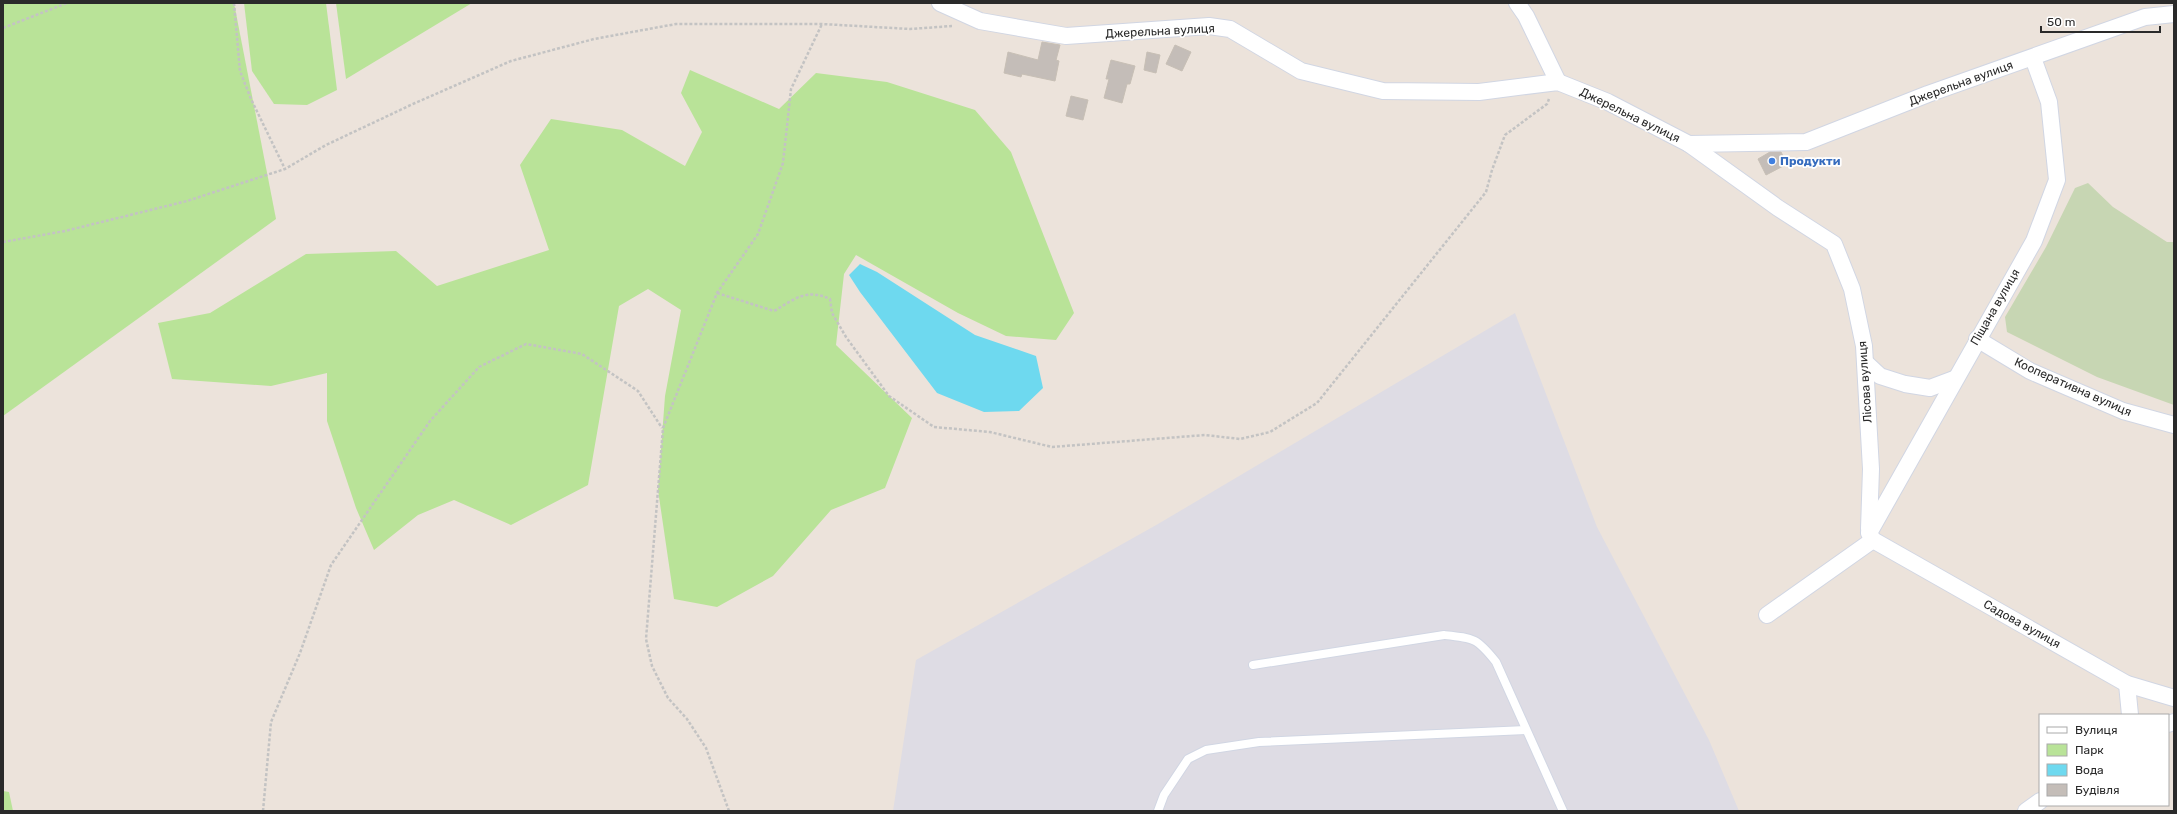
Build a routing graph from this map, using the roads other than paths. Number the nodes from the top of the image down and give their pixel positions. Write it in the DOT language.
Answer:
graph roads {
  1 [pos="940,3"];
  2 [pos="1517,3"];
  3 [pos="2174,14"];
  4 [pos="2033,58"];
  5 [pos="1558,82"];
  6 [pos="1689,144"];
  7 [pos="1977,340"];
  8 [pos="1865,362"];
  9 [pos="1954,379"];
  10 [pos="2174,425"];
  11 [pos="1871,536"];
  12 [pos="1767,616"];
  13 [pos="1253,665"];
  14 [pos="2127,684"];
  15 [pos="2174,698"];
  16 [pos="2130,714"];
  17 [pos="1526,730"];
  18 [pos="2039,803"];
  19 [pos="1158,811"];
  20 [pos="1563,811"];
  21 [pos="2026,811"];
  1 -- 5 [label="street, Джерельна вулиця"];
  2 -- 5 [label="street"];
  3 -- 4 [label="street, Джерельна вулиця"];
  4 -- 6 [label="street, Джерельна вулиця"];
  4 -- 7 [label="street, Піщана вулиця"];
  5 -- 6 [label="street, Джерельна вулиця"];
  6 -- 8 [label="street, Лісова вулиця"];
  7 -- 9 [label="street, Піщана вулиця"];
  7 -- 10 [label="street, Кооперативна вулиця"];
  8 -- 9 [label="street"];
  8 -- 11 [label="street, Лісова вулиця"];
  9 -- 11 [label="street, Піщана вулиця"];
  11 -- 12 [label="street"];
  11 -- 14 [label="street, Садова вулиця"];
  13 -- 17 [label="lane"];
  14 -- 15 [label="street, Садова вулиця"];
  14 -- 16 [label="street"];
  17 -- 19 [label="lane"];
  17 -- 20 [label="lane"];
  18 -- 21 [label="street"];
}
